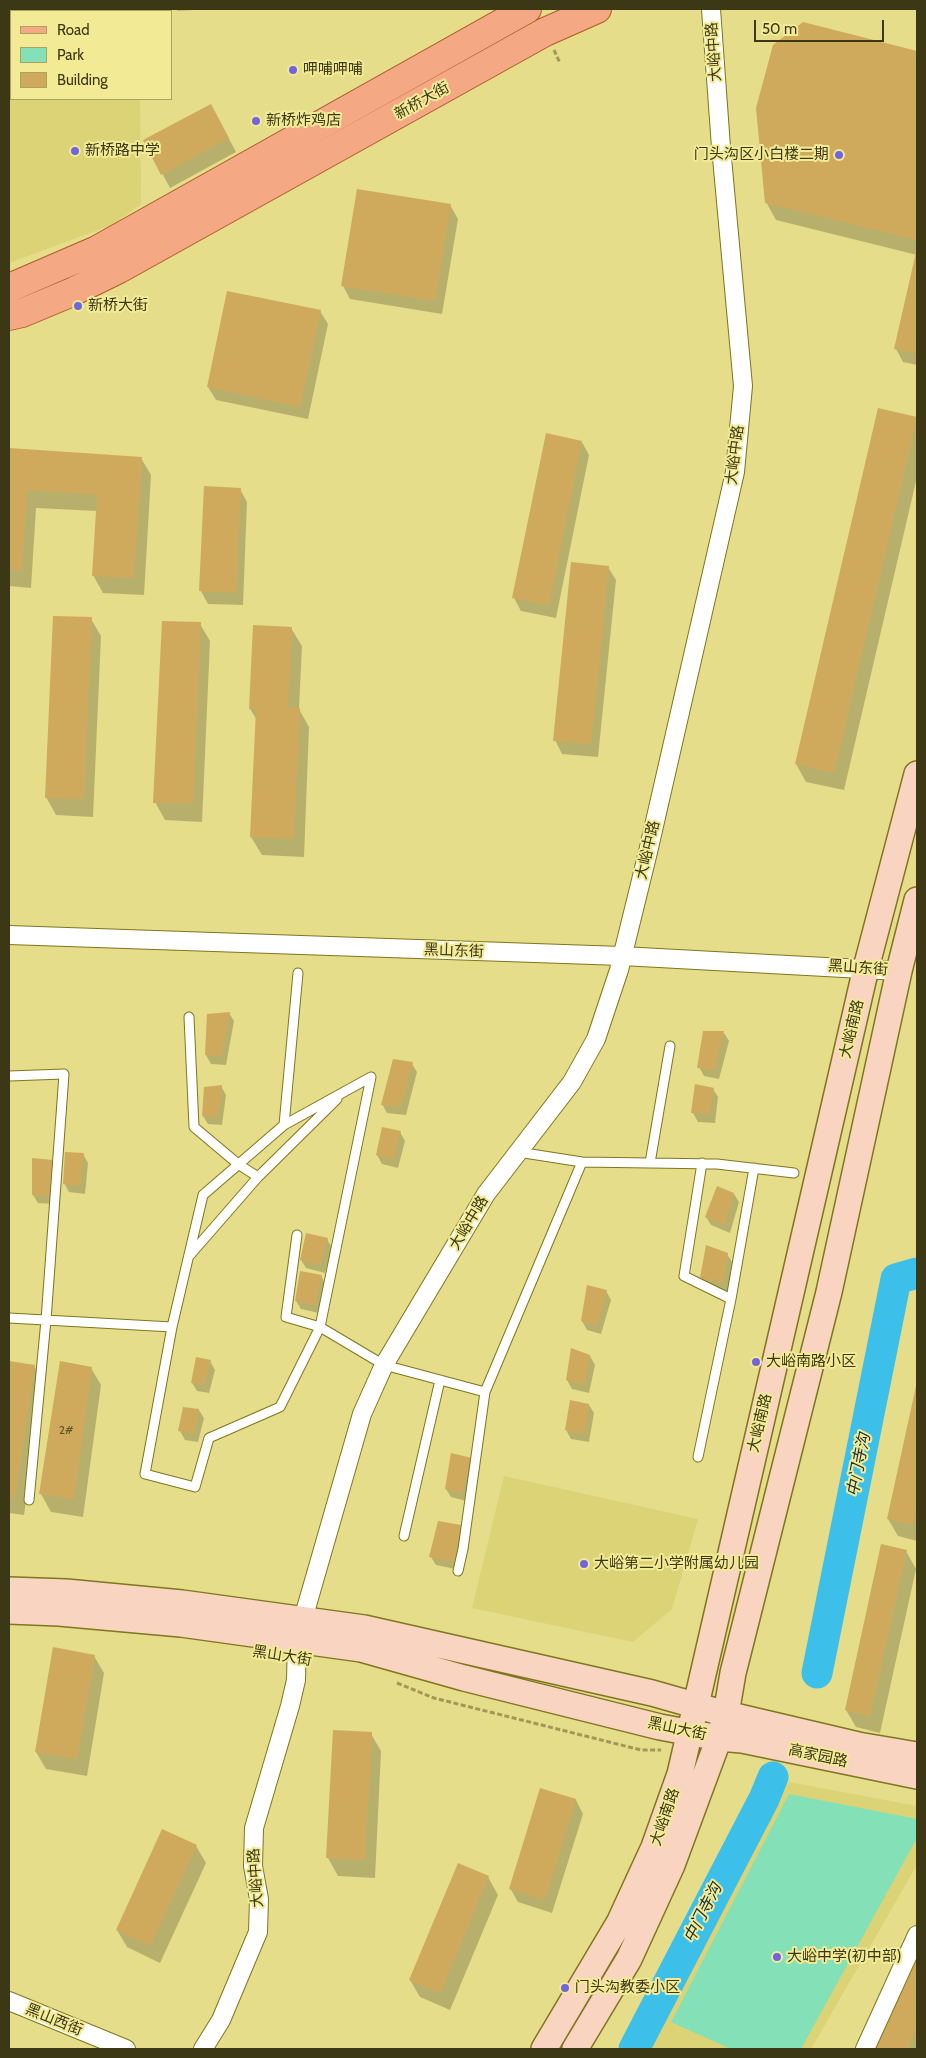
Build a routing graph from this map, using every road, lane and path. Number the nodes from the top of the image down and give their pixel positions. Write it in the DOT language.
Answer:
graph roads {
  1 [pos="527,9"];
  2 [pos="597,9"];
  3 [pos="711,9"];
  4 [pos="9,288"];
  5 [pos="9,316"];
  6 [pos="917,774"];
  7 [pos="917,900"];
  8 [pos="9,935"];
  9 [pos="622,956"];
  10 [pos="866,968"];
  11 [pos="899,971"];
  12 [pos="298,973"];
  13 [pos="189,1017"];
  14 [pos="670,1046"];
  15 [pos="9,1076"];
  16 [pos="344,1092"];
  17 [pos="284,1124"];
  18 [pos="518,1152"];
  19 [pos="582,1162"];
  20 [pos="650,1163"];
  21 [pos="702,1163"];
  22 [pos="238,1164"];
  23 [pos="754,1168"];
  24 [pos="794,1173"];
  25 [pos="258,1177"];
  26 [pos="297,1235"];
  27 [pos="188,1257"];
  28 [pos="731,1299"];
  29 [pos="9,1318"];
  30 [pos="46,1320"];
  31 [pos="172,1327"];
  32 [pos="320,1327"];
  33 [pos="384,1365"];
  34 [pos="440,1380"];
  35 [pos="485,1392"];
  36 [pos="698,1457"];
  37 [pos="29,1500"];
  38 [pos="404,1536"];
  39 [pos="458,1571"];
  40 [pos="9,1590"];
  41 [pos="9,1611"];
  42 [pos="300,1630"];
  43 [pos="392,1681"];
  44 [pos="697,1706"];
  45 [pos="726,1714"];
  46 [pos="719,1738"];
  47 [pos="688,1740"];
  48 [pos="917,1755"];
  49 [pos="917,1776"];
  50 [pos="917,1935"];
  51 [pos="9,2001"];
  52 [pos="126,2049"];
  53 [pos="203,2049"];
  54 [pos="544,2049"];
  55 [pos="575,2049"];
  56 [pos="865,2049"];
  1 -- 4 [label="main road, 新桥大街"];
  2 -- 5 [label="main road, 新桥大街"];
  3 -- 9 [label="street, 大峪中路"];
  6 -- 10 [label="main road, 大峪南路"];
  7 -- 11 [label="main road, 大峪南路"];
  8 -- 9 [label="street, 黑山东街"];
  9 -- 10 [label="street, 黑山东街"];
  9 -- 18 [label="street, 大峪中路"];
  10 -- 11 [label="street, 黑山东街"];
  10 -- 44 [label="main road, 大峪南路"];
  11 -- 45 [label="main road, 大峪南路"];
  12 -- 17 [label="lane"];
  13 -- 22 [label="lane"];
  14 -- 20 [label="lane"];
  15 -- 30 [label="lane"];
  16 -- 17 [label="lane"];
  16 -- 25 [label="lane"];
  16 -- 32 [label="lane"];
  17 -- 22 [label="lane"];
  18 -- 19 [label="lane"];
  18 -- 33 [label="street, 大峪中路"];
  19 -- 20 [label="lane"];
  19 -- 35 [label="lane"];
  20 -- 21 [label="lane"];
  21 -- 23 [label="lane"];
  21 -- 28 [label="lane"];
  22 -- 25 [label="lane"];
  22 -- 27 [label="lane"];
  23 -- 24 [label="lane"];
  23 -- 28 [label="lane"];
  25 -- 27 [label="lane"];
  26 -- 32 [label="lane"];
  27 -- 31 [label="lane"];
  28 -- 36 [label="lane"];
  29 -- 30 [label="lane"];
  30 -- 31 [label="lane"];
  30 -- 37 [label="lane"];
  31 -- 32 [label="lane"];
  32 -- 33 [label="lane"];
  33 -- 34 [label="lane"];
  33 -- 42 [label="street, 大峪中路"];
  34 -- 35 [label="lane"];
  34 -- 38 [label="lane"];
  35 -- 39 [label="lane"];
  40 -- 42 [label="main road, 黑山大街"];
  41 -- 42 [label="main road, 黑山大街"];
  42 -- 44 [label="main road, 黑山大街"];
  42 -- 47 [label="main road, 黑山大街"];
  42 -- 53 [label="street, 大峪中路"];
  43 -- 47 [label="path, 黑山大街"];
  44 -- 45 [label="main road, 黑山大街"];
  44 -- 47 [label="main road, 大峪南路"];
  45 -- 46 [label="main road, 大峪南路"];
  45 -- 48 [label="main road, 高家园路"];
  46 -- 47 [label="main road, 黑山大街"];
  46 -- 49 [label="main road, 高家园路"];
  46 -- 55 [label="main road, 大峪南路"];
  47 -- 54 [label="main road, 大峪南路"];
  50 -- 56 [label="street"];
  51 -- 52 [label="street, 黑山西街"];
}
